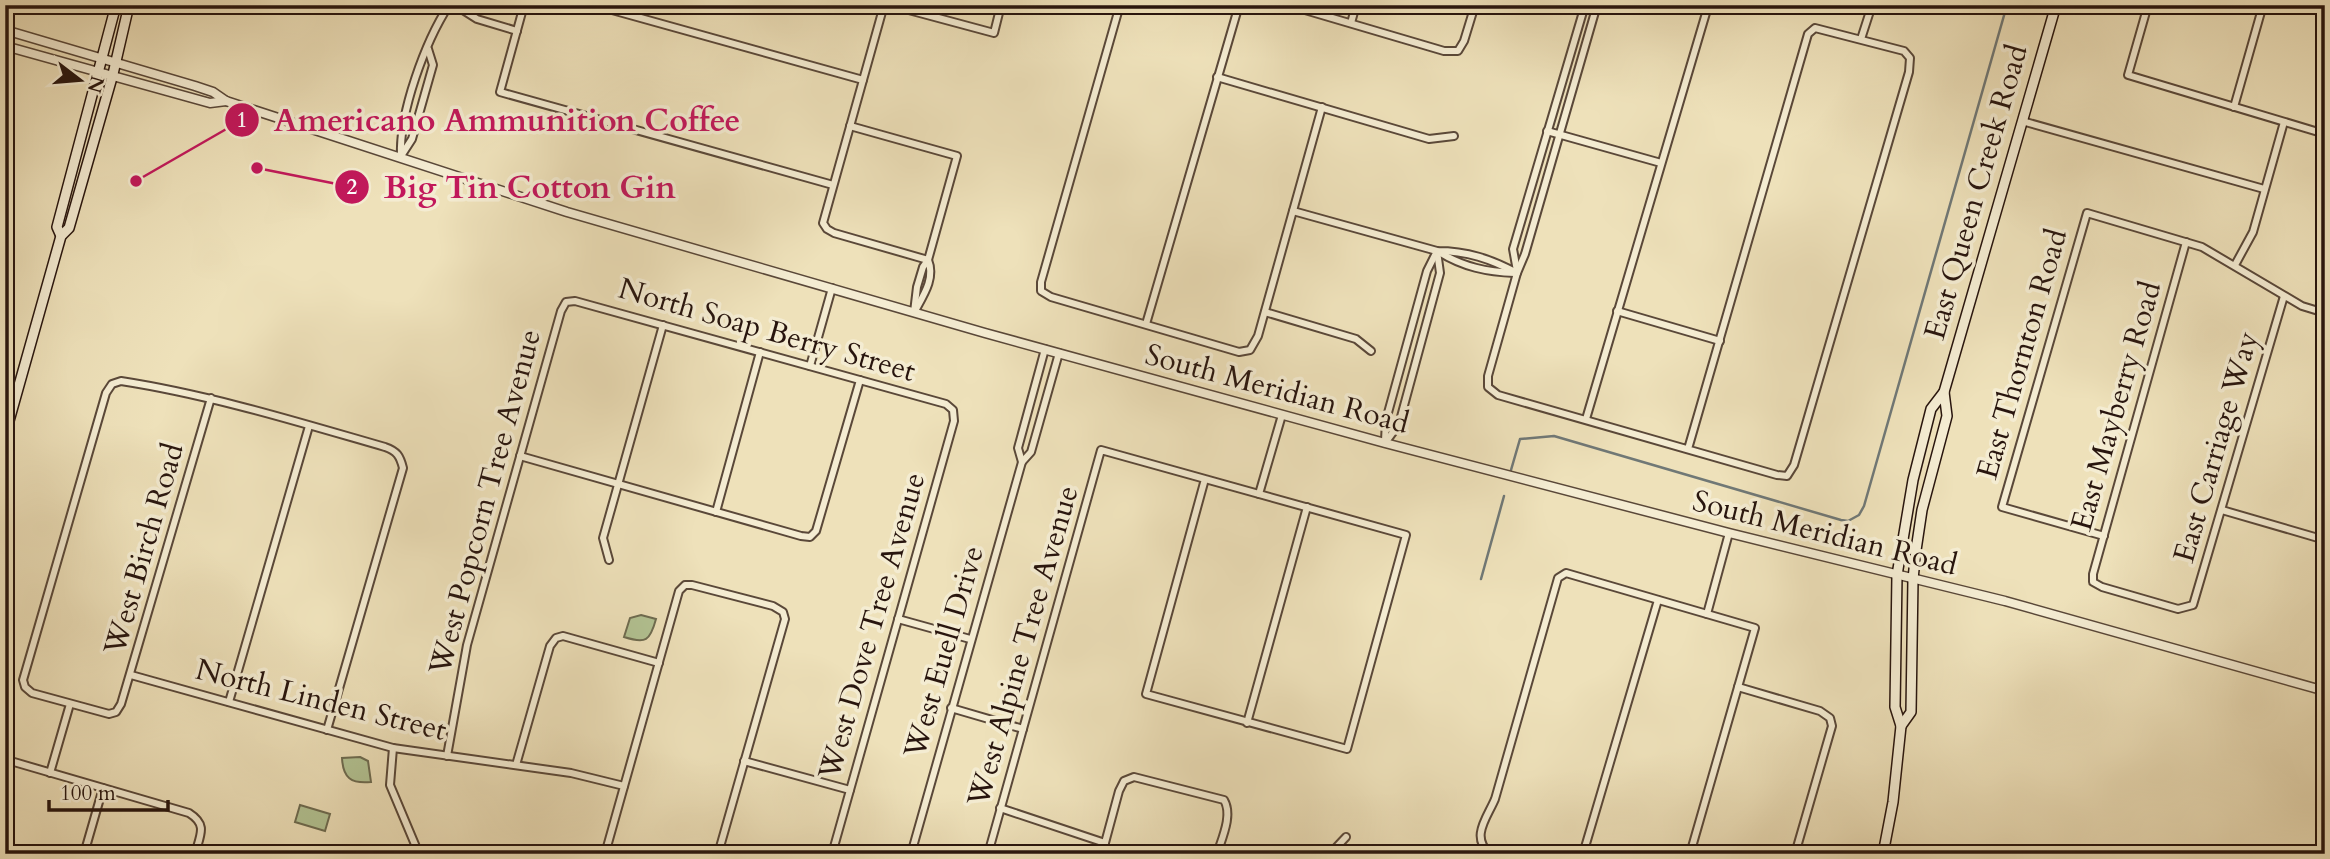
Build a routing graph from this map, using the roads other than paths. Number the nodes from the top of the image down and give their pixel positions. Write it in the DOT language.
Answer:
graph roads {
  1 [pos="116,5"];
  2 [pos="129,5"];
  3 [pos="449,5"];
  4 [pos="455,5"];
  5 [pos="524,5"];
  6 [pos="593,5"];
  7 [pos="884,5"];
  8 [pos="890,5"];
  9 [pos="1002,5"];
  10 [pos="1120,5"];
  11 [pos="1239,5"];
  12 [pos="1288,5"];
  13 [pos="1356,5"];
  14 [pos="1475,5"];
  15 [pos="1585,5"];
  16 [pos="1597,5"];
  17 [pos="1712,5"];
  18 [pos="1872,5"];
  19 [pos="2056,5"];
  20 [pos="2148,5"];
  21 [pos="2263,5"];
  22 [pos="1351,23"];
  23 [pos="5,30"];
  24 [pos="517,32"];
  25 [pos="1861,39"];
  26 [pos="5,46"];
  27 [pos="428,49"];
  28 [pos="103,58"];
  29 [pos="116,63"];
  30 [pos="99,71"];
  31 [pos="113,74"];
  32 [pos="1217,77"];
  33 [pos="863,80"];
  34 [pos="226,101"];
  35 [pos="1322,107"];
  36 [pos="2234,107"];
  37 [pos="2022,121"];
  38 [pos="2284,122"];
  39 [pos="850,126"];
  40 [pos="1547,131"];
  41 [pos="2325,134"];
  42 [pos="1560,135"];
  43 [pos="1454,136"];
  44 [pos="401,156"];
  45 [pos="1661,163"];
  46 [pos="833,185"];
  47 [pos="2264,189"];
  48 [pos="1293,211"];
  49 [pos="61,236"];
  50 [pos="2186,242"];
  51 [pos="1437,251"];
  52 [pos="928,260"];
  53 [pos="2235,265"];
  54 [pos="1517,273"];
  55 [pos="832,288"];
  56 [pos="2284,296"];
  57 [pos="566,302"];
  58 [pos="1617,311"];
  59 [pos="914,312"];
  60 [pos="1265,312"];
  61 [pos="2325,313"];
  62 [pos="1146,324"];
  63 [pos="663,325"];
  64 [pos="1720,341"];
  65 [pos="1045,349"];
  66 [pos="1371,351"];
  67 [pos="760,352"];
  68 [pos="1059,353"];
  69 [pos="810,366"];
  70 [pos="860,380"];
  71 [pos="1944,391"];
  72 [pos="211,398"];
  73 [pos="953,410"];
  74 [pos="1282,415"];
  75 [pos="1586,419"];
  76 [pos="309,426"];
  77 [pos="5,435"];
  78 [pos="1385,443"];
  79 [pos="1688,449"];
  80 [pos="520,457"];
  81 [pos="1022,462"];
  82 [pos="1205,479"];
  83 [pos="618,485"];
  84 [pos="1259,494"];
  85 [pos="1307,507"];
  86 [pos="2221,510"];
  87 [pos="716,512"];
  88 [pos="2325,528"];
  89 [pos="1729,533"];
  90 [pos="2104,536"];
  91 [pos="2323,540"];
  92 [pos="609,561"];
  93 [pos="1897,575"];
  94 [pos="1913,579"];
  95 [pos="2093,582"];
  96 [pos="1658,600"];
  97 [pos="1707,614"];
  98 [pos="898,619"];
  99 [pos="971,639"];
  100 [pos="659,663"];
  101 [pos="131,675"];
  102 [pos="1738,687"];
  103 [pos="2325,691"];
  104 [pos="229,702"];
  105 [pos="70,704"];
  106 [pos="951,708"];
  107 [pos="1247,723"];
  108 [pos="1901,726"];
  109 [pos="1023,729"];
  110 [pos="327,730"];
  111 [pos="393,748"];
  112 [pos="447,756"];
  113 [pos="744,761"];
  114 [pos="5,764"];
  115 [pos="516,765"];
  116 [pos="50,773"];
  117 [pos="624,786"];
  118 [pos="103,788"];
  119 [pos="850,790"];
  120 [pos="1000,808"];
  121 [pos="1346,837"];
  122 [pos="1105,843"];
  123 [pos="84,854"];
  124 [pos="195,854"];
  125 [pos="419,854"];
  126 [pos="605,854"];
  127 [pos="718,854"];
  128 [pos="832,854"];
  129 [pos="911,854"];
  130 [pos="988,854"];
  131 [pos="1102,854"];
  132 [pos="1217,854"];
  133 [pos="1331,854"];
  134 [pos="1490,854"];
  135 [pos="1583,854"];
  136 [pos="1690,854"];
  137 [pos="1795,854"];
  138 [pos="1883,854"];
  1 -- 28 [label="main road"];
  2 -- 29 [label="main road"];
  3 -- 27 [label="street"];
  4 -- 24 [label="street"];
  5 -- 24 [label="street"];
  6 -- 33 [label="street"];
  7 -- 33 [label="street"];
  8 -- 9 [label="street"];
  10 -- 62 [label="street"];
  11 -- 32 [label="street"];
  12 -- 22 [label="street"];
  13 -- 22 [label="street"];
  14 -- 22 [label="street"];
  15 -- 40 [label="street"];
  16 -- 42 [label="street"];
  17 -- 45 [label="street"];
  18 -- 25 [label="street"];
  19 -- 37 [label="main road, East Queen Creek Road"];
  20 -- 36 [label="street"];
  21 -- 36 [label="street"];
  23 -- 28 [label="street, South Meridian Road"];
  24 -- 46 [label="street"];
  25 -- 64 [label="street"];
  25 -- 79 [label="street"];
  26 -- 30 [label="street, South Meridian Road"];
  27 -- 44 [label="street"];
  27 -- 44 [label="street"];
  28 -- 29 [label="street, South Meridian Road"];
  28 -- 30 [label="main road"];
  29 -- 31 [label="main road"];
  29 -- 34 [label="street, South Meridian Road"];
  30 -- 31 [label="street, South Meridian Road"];
  30 -- 49 [label="main road"];
  31 -- 34 [label="street, South Meridian Road"];
  31 -- 49 [label="main road"];
  32 -- 35 [label="street"];
  32 -- 62 [label="street"];
  33 -- 39 [label="street"];
  34 -- 44 [label="street, South Meridian Road"];
  35 -- 43 [label="street"];
  35 -- 48 [label="street"];
  36 -- 38 [label="street"];
  37 -- 47 [label="street"];
  37 -- 71 [label="main road, East Queen Creek Road"];
  38 -- 41 [label="street"];
  38 -- 47 [label="street"];
  39 -- 46 [label="street"];
  39 -- 52 [label="street"];
  40 -- 42 [label="street"];
  40 -- 54 [label="street"];
  42 -- 45 [label="street"];
  42 -- 54 [label="street"];
  44 -- 55 [label="street, South Meridian Road"];
  45 -- 58 [label="street"];
  46 -- 52 [label="street"];
  47 -- 53 [label="street"];
  48 -- 51 [label="street"];
  48 -- 60 [label="street"];
  49 -- 77 [label="main road"];
  50 -- 53 [label="street"];
  50 -- 90 [label="street, East Mayberry Road"];
  50 -- 90 [label="street, East Thornton Road"];
  51 -- 54 [label="street"];
  51 -- 54 [label="street"];
  51 -- 78 [label="street"];
  51 -- 78 [label="street"];
  52 -- 59 [label="street"];
  53 -- 56 [label="street"];
  54 -- 75 [label="street"];
  55 -- 59 [label="street, South Meridian Road"];
  55 -- 69 [label="street"];
  56 -- 61 [label="street"];
  56 -- 86 [label="street, East Carriage Way"];
  57 -- 63 [label="street, North Soap Berry Street"];
  57 -- 80 [label="street, West Popcorn Tree Avenue"];
  58 -- 64 [label="street"];
  58 -- 75 [label="street"];
  59 -- 65 [label="street, South Meridian Road"];
  60 -- 62 [label="street"];
  60 -- 66 [label="street"];
  63 -- 67 [label="street, North Soap Berry Street"];
  63 -- 83 [label="street"];
  64 -- 79 [label="street"];
  65 -- 68 [label="street, South Meridian Road"];
  65 -- 81 [label="street, West Euell Drive"];
  67 -- 69 [label="street, North Soap Berry Street"];
  67 -- 87 [label="street"];
  68 -- 74 [label="street, South Meridian Road"];
  68 -- 81 [label="street, West Euell Drive"];
  69 -- 70 [label="street, North Soap Berry Street"];
  70 -- 73 [label="street, North Soap Berry Street"];
  70 -- 87 [label="street"];
  71 -- 93 [label="main road, East Queen Creek Road"];
  71 -- 94 [label="main road, East Queen Creek Road"];
  72 -- 76 [label="street"];
  72 -- 101 [label="street, West Birch Road"];
  72 -- 105 [label="street"];
  73 -- 98 [label="street, West Dove Tree Avenue"];
  74 -- 78 [label="street, South Meridian Road"];
  74 -- 84 [label="street"];
  75 -- 79 [label="street"];
  76 -- 104 [label="street"];
  76 -- 110 [label="street"];
  78 -- 89 [label="street, South Meridian Road"];
  80 -- 83 [label="street"];
  80 -- 112 [label="street, West Popcorn Tree Avenue"];
  81 -- 99 [label="street, West Euell Drive"];
  82 -- 84 [label="street"];
  82 -- 107 [label="street"];
  82 -- 109 [label="street, West Alpine Tree Avenue"];
  83 -- 87 [label="street"];
  83 -- 92 [label="street"];
  84 -- 85 [label="street"];
  85 -- 107 [label="street"];
  85 -- 107 [label="street"];
  86 -- 91 [label="street"];
  86 -- 95 [label="street, East Carriage Way"];
  88 -- 91 [label="street"];
  89 -- 93 [label="street, South Meridian Road"];
  89 -- 97 [label="street"];
  90 -- 95 [label="street, East Mayberry Road"];
  93 -- 94 [label="street, South Meridian Road"];
  93 -- 108 [label="main road, East Queen Creek Road"];
  94 -- 103 [label="street, South Meridian Road"];
  94 -- 108 [label="main road, East Queen Creek Road"];
  96 -- 97 [label="street"];
  96 -- 134 [label="street"];
  96 -- 135 [label="street"];
  97 -- 102 [label="street"];
  98 -- 99 [label="street"];
  98 -- 119 [label="street, West Dove Tree Avenue"];
  99 -- 106 [label="street, West Euell Drive"];
  100 -- 113 [label="street"];
  100 -- 115 [label="street"];
  100 -- 117 [label="street"];
  101 -- 104 [label="street, North Linden Street"];
  101 -- 105 [label="street, West Birch Road"];
  102 -- 136 [label="street"];
  102 -- 137 [label="street"];
  104 -- 110 [label="street, North Linden Street"];
  105 -- 116 [label="street"];
  106 -- 109 [label="street"];
  106 -- 129 [label="street, West Euell Drive"];
  108 -- 138 [label="main road"];
  109 -- 120 [label="street, West Alpine Tree Avenue"];
  110 -- 111 [label="street, North Linden Street"];
  111 -- 112 [label="street, North Linden Street"];
  111 -- 125 [label="street"];
  112 -- 115 [label="street, North Linden Street"];
  113 -- 119 [label="street"];
  113 -- 127 [label="street"];
  114 -- 116 [label="street"];
  115 -- 117 [label="street, North Linden Street"];
  116 -- 118 [label="street"];
  117 -- 126 [label="street"];
  118 -- 123 [label="street"];
  118 -- 124 [label="street"];
  119 -- 128 [label="street, West Dove Tree Avenue"];
  120 -- 122 [label="street"];
  120 -- 130 [label="street, West Alpine Tree Avenue"];
  121 -- 133 [label="street"];
  122 -- 131 [label="street"];
  122 -- 132 [label="street"];
}
